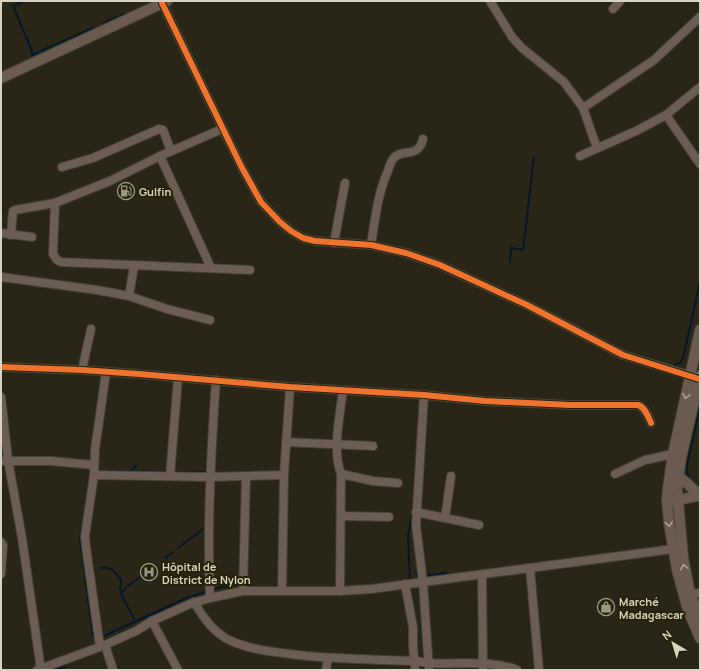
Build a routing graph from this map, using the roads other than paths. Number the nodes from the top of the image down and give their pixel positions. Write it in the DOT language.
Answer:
graph roads {
  1 [pos="490,1"];
  2 [pos="620,1"];
  3 [pos="165,2"];
  4 [pos="613,9"];
  5 [pos="700,17"];
  6 [pos="1,78"];
  7 [pos="700,87"];
  8 [pos="583,108"];
  9 [pos="666,115"];
  10 [pos="222,129"];
  11 [pos="423,139"];
  12 [pos="597,148"];
  13 [pos="171,151"];
  14 [pos="160,156"];
  15 [pos="580,156"];
  16 [pos="700,164"];
  17 [pos="62,167"];
  18 [pos="345,183"];
  19 [pos="55,204"];
  20 [pos="1,233"];
  21 [pos="12,235"];
  22 [pos="32,237"];
  23 [pos="334,243"];
  24 [pos="371,245"];
  25 [pos="134,266"];
  26 [pos="211,268"];
  27 [pos="250,270"];
  28 [pos="1,277"];
  29 [pos="129,296"];
  30 [pos="210,320"];
  31 [pos="91,329"];
  32 [pos="700,330"];
  33 [pos="1,367"];
  34 [pos="82,370"];
  35 [pos="106,372"];
  36 [pos="696,377"];
  37 [pos="178,378"];
  38 [pos="216,380"];
  39 [pos="290,387"];
  40 [pos="342,390"];
  41 [pos="424,395"];
  42 [pos="1,397"];
  43 [pos="651,423"];
  44 [pos="286,442"];
  45 [pos="337,444"];
  46 [pos="373,446"];
  47 [pos="673,454"];
  48 [pos="5,461"];
  49 [pos="94,465"];
  50 [pos="341,474"];
  51 [pos="615,474"];
  52 [pos="674,474"];
  53 [pos="94,475"];
  54 [pos="284,475"];
  55 [pos="170,476"];
  56 [pos="246,476"];
  57 [pos="451,476"];
  58 [pos="209,477"];
  59 [pos="398,483"];
  60 [pos="700,495"];
  61 [pos="672,501"];
  62 [pos="416,512"];
  63 [pos="340,516"];
  64 [pos="389,516"];
  65 [pos="444,518"];
  66 [pos="479,525"];
  67 [pos="1,542"];
  68 [pos="673,549"];
  69 [pos="530,568"];
  70 [pos="1,574"];
  71 [pos="482,575"];
  72 [pos="423,582"];
  73 [pos="409,584"];
  74 [pos="282,590"];
  75 [pos="340,591"];
  76 [pos="244,592"];
  77 [pos="695,594"];
  78 [pos="210,598"];
  79 [pos="194,602"];
  80 [pos="700,617"];
  81 [pos="152,621"];
  82 [pos="700,638"];
  83 [pos="102,646"];
  84 [pos="328,658"];
  85 [pos="420,665"];
  86 [pos="483,667"];
  87 [pos="40,670"];
  88 [pos="113,670"];
  89 [pos="178,670"];
  90 [pos="326,670"];
  91 [pos="517,670"];
  92 [pos="538,670"];
  1 -- 8 [label="street"];
  2 -- 4 [label="street"];
  3 -- 6 [label="main road"];
  3 -- 10 [label="street"];
  5 -- 8 [label="street"];
  7 -- 9 [label="street"];
  8 -- 12 [label="street"];
  9 -- 12 [label="street"];
  9 -- 16 [label="street"];
  10 -- 13 [label="street"];
  10 -- 23 [label="street"];
  11 -- 24 [label="street"];
  12 -- 15 [label="street"];
  13 -- 14 [label="street"];
  13 -- 17 [label="street"];
  14 -- 19 [label="street"];
  14 -- 26 [label="street"];
  18 -- 23 [label="street"];
  19 -- 21 [label="street"];
  19 -- 25 [label="street"];
  20 -- 21 [label="street"];
  21 -- 22 [label="street"];
  23 -- 24 [label="street"];
  24 -- 36 [label="street"];
  25 -- 26 [label="street"];
  25 -- 29 [label="street"];
  26 -- 27 [label="street"];
  28 -- 29 [label="street"];
  29 -- 30 [label="street"];
  31 -- 34 [label="street"];
  32 -- 36 [label="main road"];
  33 -- 34 [label="street"];
  34 -- 35 [label="street"];
  35 -- 37 [label="street"];
  35 -- 49 [label="street"];
  36 -- 47 [label="main road, one-way"];
  36 -- 52 [label="main road"];
  37 -- 38 [label="street"];
  37 -- 55 [label="street"];
  38 -- 39 [label="street"];
  38 -- 58 [label="street"];
  39 -- 40 [label="street"];
  39 -- 44 [label="street"];
  40 -- 41 [label="street"];
  40 -- 45 [label="street"];
  41 -- 43 [label="street"];
  41 -- 62 [label="street"];
  42 -- 48 [label="street"];
  44 -- 45 [label="street"];
  44 -- 54 [label="street"];
  45 -- 46 [label="street"];
  45 -- 50 [label="street"];
  47 -- 51 [label="street"];
  47 -- 52 [label="main road"];
  48 -- 49 [label="street"];
  48 -- 87 [label="street"];
  49 -- 53 [label="street"];
  50 -- 59 [label="street"];
  50 -- 63 [label="street"];
  52 -- 60 [label="main road"];
  52 -- 61 [label="main road"];
  53 -- 55 [label="street"];
  53 -- 83 [label="street"];
  54 -- 56 [label="street"];
  54 -- 74 [label="street"];
  55 -- 58 [label="street"];
  56 -- 58 [label="street"];
  56 -- 76 [label="street"];
  57 -- 65 [label="street"];
  58 -- 78 [label="street"];
  60 -- 61 [label="main road"];
  61 -- 68 [label="main road, one-way"];
  77 -- 61 [label="main road, one-way"];
  62 -- 65 [label="street"];
  62 -- 72 [label="street"];
  63 -- 64 [label="street"];
  63 -- 75 [label="street"];
  65 -- 66 [label="street"];
  67 -- 70 [label="street"];
  68 -- 69 [label="street"];
  68 -- 82 [label="main road"];
  69 -- 71 [label="street"];
  69 -- 92 [label="street"];
  71 -- 72 [label="street"];
  71 -- 86 [label="street"];
  72 -- 73 [label="street"];
  72 -- 85 [label="street"];
  73 -- 75 [label="street"];
  73 -- 85 [label="street"];
  74 -- 75 [label="street"];
  74 -- 76 [label="street"];
  76 -- 78 [label="street"];
  77 -- 80 [label="main road"];
  78 -- 79 [label="street"];
  79 -- 81 [label="street"];
  79 -- 84 [label="street"];
  81 -- 83 [label="street"];
  81 -- 89 [label="street"];
  83 -- 87 [label="street"];
  83 -- 88 [label="street"];
  84 -- 85 [label="street"];
  84 -- 90 [label="street"];
  85 -- 86 [label="street"];
  86 -- 91 [label="street"];
}
